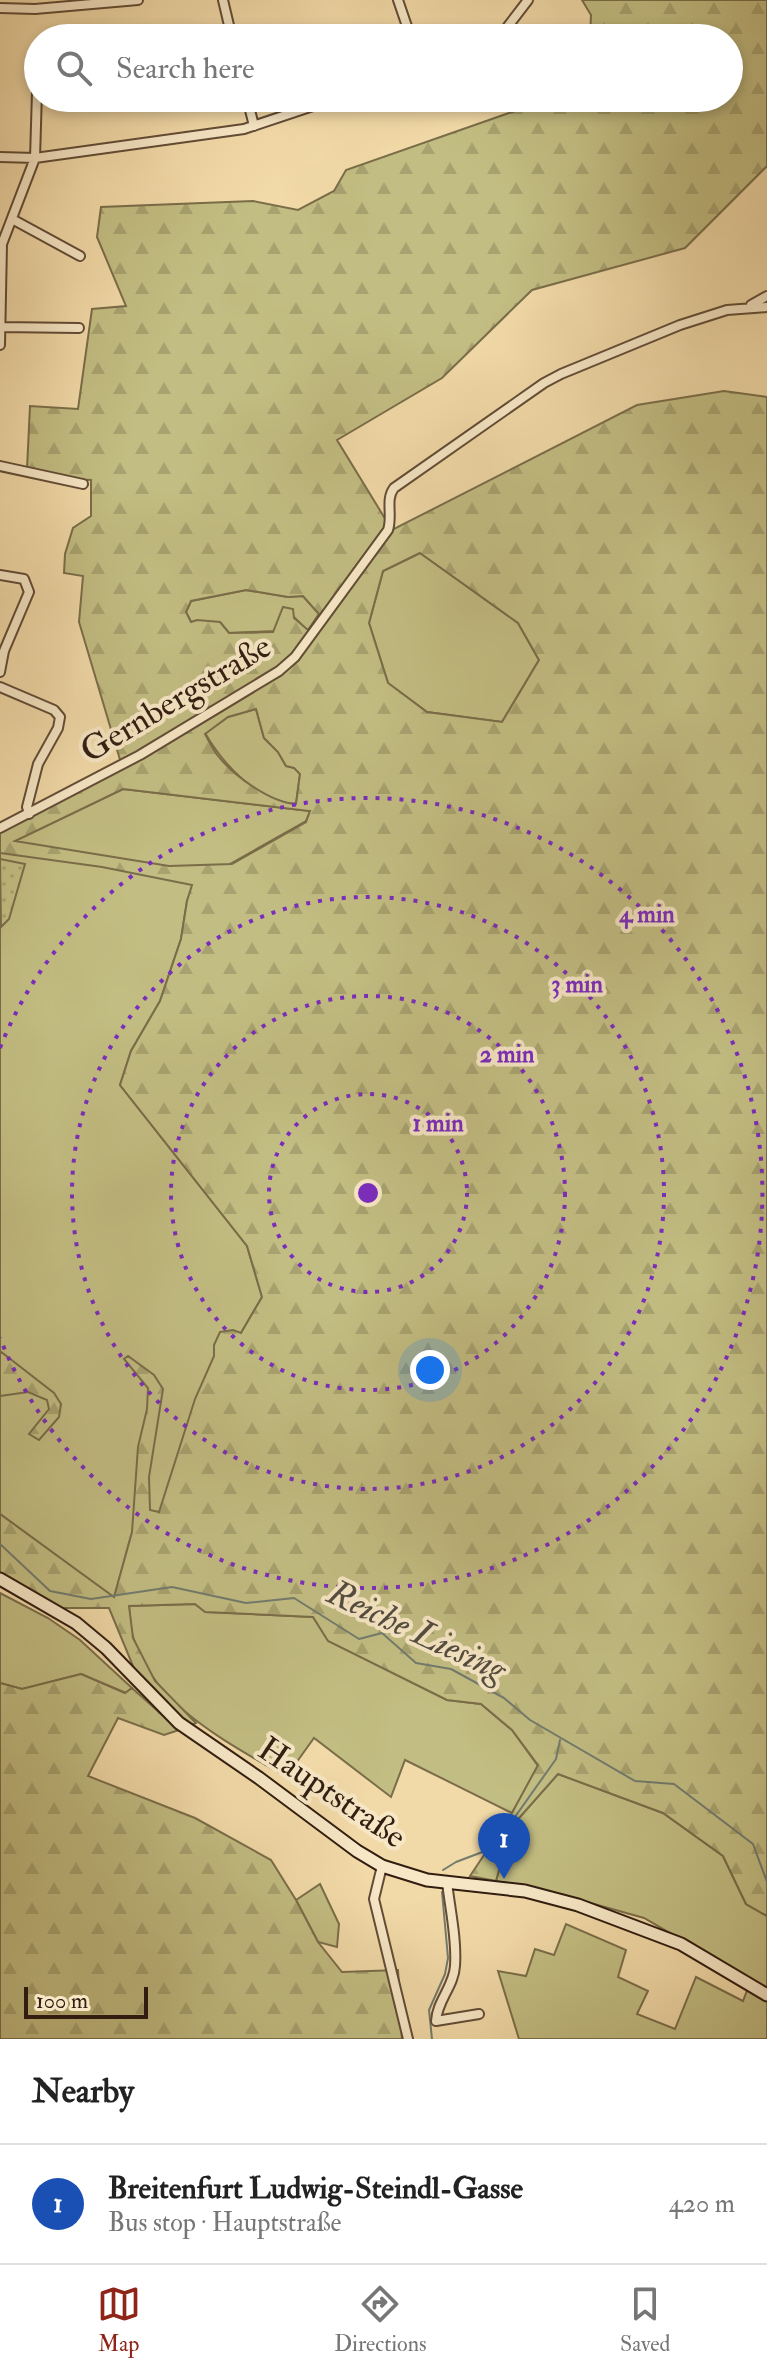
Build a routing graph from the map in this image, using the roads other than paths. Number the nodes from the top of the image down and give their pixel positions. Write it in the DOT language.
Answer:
graph roads {
  1 [pos="138,0"];
  2 [pos="223,0"];
  3 [pos="398,0"];
  4 [pos="528,0"];
  5 [pos="33,4"];
  6 [pos="0,8"];
  7 [pos="229,24"];
  8 [pos="406,24"];
  9 [pos="510,24"];
  10 [pos="36,112"];
  11 [pos="250,112"];
  12 [pos="296,112"];
  13 [pos="254,126"];
  14 [pos="0,157"];
  15 [pos="35,158"];
  16 [pos="12,219"];
  17 [pos="1,244"];
  18 [pos="80,256"];
  19 [pos="767,296"];
  20 [pos="767,307"];
  21 [pos="747,308"];
  22 [pos="0,327"];
  23 [pos="79,328"];
  24 [pos="0,345"];
  25 [pos="0,466"];
  26 [pos="83,484"];
  27 [pos="0,575"];
  28 [pos="0,672"];
  29 [pos="0,687"];
  30 [pos="29,814"];
  31 [pos="0,828"];
  32 [pos="0,1579"];
  33 [pos="382,1866"];
  34 [pos="447,1882"];
  35 [pos="767,1995"];
  36 [pos="479,2014"];
  37 [pos="408,2039"];
  1 -- 5 [label="street"];
  2 -- 7 [label="street"];
  3 -- 8 [label="street"];
  4 -- 9 [label="street"];
  5 -- 6 [label="street"];
  10 -- 15 [label="street"];
  11 -- 13 [label="street"];
  12 -- 13 [label="street"];
  13 -- 15 [label="street"];
  14 -- 15 [label="street"];
  15 -- 16 [label="street"];
  16 -- 17 [label="street"];
  16 -- 18 [label="street"];
  17 -- 22 [label="street"];
  19 -- 21 [label="street"];
  20 -- 21 [label="street, Gernbergstraße"];
  21 -- 30 [label="street, Gernbergstraße"];
  22 -- 23 [label="street"];
  22 -- 24 [label="street"];
  25 -- 26 [label="street"];
  27 -- 28 [label="street"];
  29 -- 30 [label="street"];
  30 -- 31 [label="street, Gernbergstraße"];
  32 -- 33 [label="main road, Hauptstraße"];
  33 -- 34 [label="main road, Hauptstraße"];
  33 -- 37 [label="street"];
  34 -- 35 [label="main road, Hauptstraße"];
  34 -- 36 [label="street"];
}
